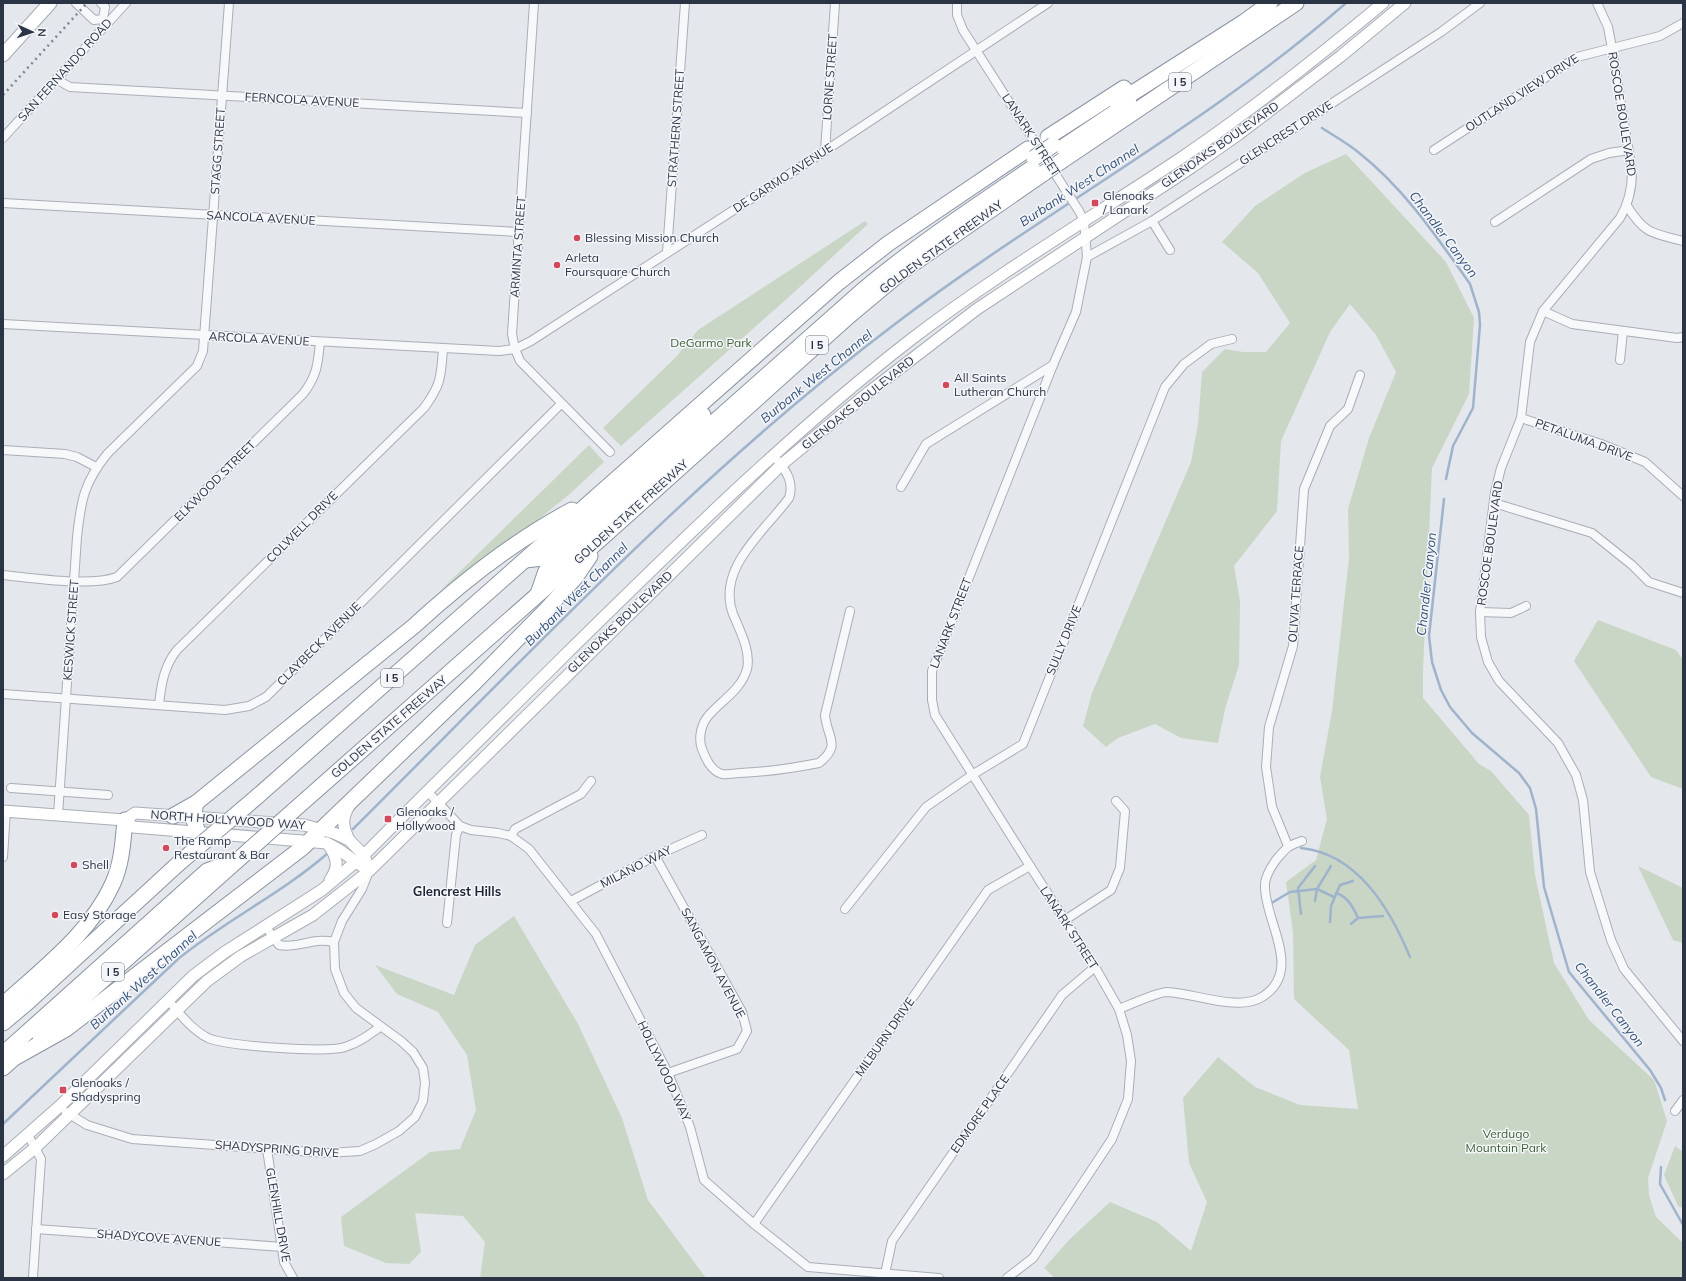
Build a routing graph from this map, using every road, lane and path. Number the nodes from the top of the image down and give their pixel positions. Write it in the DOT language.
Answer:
graph roads {
  1 [pos="50,3"];
  2 [pos="76,3"];
  3 [pos="101,3"];
  4 [pos="126,3"];
  5 [pos="229,3"];
  6 [pos="534,3"];
  7 [pos="685,3"];
  8 [pos="836,3"];
  9 [pos="957,3"];
  10 [pos="1048,3"];
  11 [pos="1256,3"];
  12 [pos="1270,3"];
  13 [pos="1281,3"];
  14 [pos="1296,3"];
  15 [pos="1383,3"];
  16 [pos="1405,3"];
  17 [pos="1480,3"];
  18 [pos="1597,3"];
  19 [pos="106,21"];
  20 [pos="1683,23"];
  21 [pos="1612,48"];
  22 [pos="976,50"];
  23 [pos="3,55"];
  24 [pos="56,79"];
  25 [pos="221,96"];
  26 [pos="526,113"];
  27 [pos="3,138"];
  28 [pos="1055,148"];
  29 [pos="1434,150"];
  30 [pos="1629,150"];
  31 [pos="825,151"];
  32 [pos="1036,161"];
  33 [pos="3,204"];
  34 [pos="1627,206"];
  35 [pos="213,216"];
  36 [pos="1152,221"];
  37 [pos="1084,222"];
  38 [pos="1495,222"];
  39 [pos="519,232"];
  40 [pos="1086,238"];
  41 [pos="1683,241"];
  42 [pos="1170,250"];
  43 [pos="667,252"];
  44 [pos="1088,257"];
  45 [pos="1543,311"];
  46 [pos="3,324"];
  47 [pos="1622,331"];
  48 [pos="205,336"];
  49 [pos="1683,337"];
  50 [pos="1232,339"];
  51 [pos="320,342"];
  52 [pos="443,349"];
  53 [pos="515,349"];
  54 [pos="1620,360"];
  55 [pos="1053,365"];
  56 [pos="1360,375"];
  57 [pos="561,404"];
  58 [pos="1521,418"];
  59 [pos="3,450"];
  60 [pos="610,452"];
  61 [pos="108,453"];
  62 [pos="772,454"];
  63 [pos="781,465"];
  64 [pos="96,467"];
  65 [pos="901,487"];
  66 [pos="1683,496"];
  67 [pos="592,499"];
  68 [pos="1494,503"];
  69 [pos="604,536"];
  70 [pos="525,560"];
  71 [pos="3,576"];
  72 [pos="75,581"];
  73 [pos="1683,593"];
  74 [pos="538,595"];
  75 [pos="1526,606"];
  76 [pos="850,611"];
  77 [pos="1480,612"];
  78 [pos="547,674"];
  79 [pos="557,684"];
  80 [pos="3,694"];
  81 [pos="66,698"];
  82 [pos="159,705"];
  83 [pos="972,775"];
  84 [pos="591,781"];
  85 [pos="11,788"];
  86 [pos="60,792"];
  87 [pos="428,792"];
  88 [pos="108,795"];
  89 [pos="353,799"];
  90 [pos="1116,801"];
  91 [pos="437,802"];
  92 [pos="195,810"];
  93 [pos="5,811"];
  94 [pos="58,815"];
  95 [pos="173,816"];
  96 [pos="125,820"];
  97 [pos="460,826"];
  98 [pos="321,829"];
  99 [pos="198,833"];
  100 [pos="702,835"];
  101 [pos="511,836"];
  102 [pos="349,840"];
  103 [pos="1302,841"];
  104 [pos="308,842"];
  105 [pos="328,843"];
  106 [pos="1288,846"];
  107 [pos="655,856"];
  108 [pos="3,857"];
  109 [pos="359,858"];
  110 [pos="1030,866"];
  111 [pos="369,871"];
  112 [pos="322,890"];
  113 [pos="571,901"];
  114 [pos="845,909"];
  115 [pos="1065,920"];
  116 [pos="447,923"];
  117 [pos="266,927"];
  118 [pos="273,938"];
  119 [pos="334,942"];
  120 [pos="1095,967"];
  121 [pos="168,1000"];
  122 [pos="3,1005"];
  123 [pos="1119,1009"];
  124 [pos="176,1010"];
  125 [pos="3,1023"];
  126 [pos="380,1027"];
  127 [pos="1683,1041"];
  128 [pos="10,1055"];
  129 [pos="3,1068"];
  130 [pos="668,1073"];
  131 [pos="1683,1100"];
  132 [pos="60,1105"];
  133 [pos="1675,1111"];
  134 [pos="68,1115"];
  135 [pos="28,1135"];
  136 [pos="35,1148"];
  137 [pos="267,1150"];
  138 [pos="3,1156"];
  139 [pos="3,1174"];
  140 [pos="754,1224"];
  141 [pos="36,1230"];
  142 [pos="283,1247"];
  143 [pos="885,1274"];
  144 [pos="33,1277"];
  145 [pos="293,1278"];
  146 [pos="939,1278"];
  147 [pos="1008,1278"];
  1 -- 23 [label="main road"];
  2 -- 19 [label="street"];
  3 -- 19 [label="street"];
  4 -- 19 [label="street, SAN FERNANDO ROAD"];
  5 -- 25 [label="street, STAGG STREET"];
  6 -- 26 [label="street, ARMINTA STREET"];
  7 -- 43 [label="street, STRATHERN STREET"];
  8 -- 31 [label="street, LORNE STREET"];
  9 -- 22 [label="street, LANARK STREET"];
  10 -- 22 [label="street, DE GARMO AVENUE"];
  11 -- 28 [label="highway, GOLDEN STATE FREEWAY / I 5"];
  12 -- 28 [label="highway"];
  13 -- 28 [label="highway"];
  14 -- 28 [label="highway, GOLDEN STATE FREEWAY / I 5"];
  15 -- 37 [label="main road, GLENOAKS BOULEVARD"];
  16 -- 40 [label="main road, GLENOAKS BOULEVARD"];
  17 -- 36 [label="street, GLENCREST DRIVE"];
  18 -- 21 [label="street, ROSCOE BOULEVARD"];
  19 -- 24 [label="street, SAN FERNANDO ROAD"];
  20 -- 21 [label="street, OUTLAND VIEW DRIVE"];
  21 -- 29 [label="street, OUTLAND VIEW DRIVE"];
  21 -- 30 [label="street, ROSCOE BOULEVARD"];
  22 -- 31 [label="street, DE GARMO AVENUE"];
  22 -- 37 [label="street, LANARK STREET"];
  24 -- 25 [label="street, FERNCOLA AVENUE"];
  24 -- 27 [label="street, SAN FERNANDO ROAD"];
  25 -- 26 [label="street, FERNCOLA AVENUE"];
  25 -- 35 [label="street, STAGG STREET"];
  26 -- 39 [label="street, ARMINTA STREET"];
  28 -- 32 [label="highway, GOLDEN STATE FREEWAY / I 5, bridge"];
  28 -- 32 [label="highway, GOLDEN STATE FREEWAY / I 5"];
  30 -- 34 [label="street, ROSCOE BOULEVARD"];
  30 -- 38 [label="street"];
  31 -- 43 [label="street, DE GARMO AVENUE"];
  32 -- 67 [label="highway, GOLDEN STATE FREEWAY / I 5"];
  32 -- 69 [label="highway, GOLDEN STATE FREEWAY / I 5"];
  32 -- 70 [label="highway"];
  32 -- 74 [label="highway"];
  33 -- 35 [label="street, SANCOLA AVENUE"];
  34 -- 41 [label="street"];
  34 -- 45 [label="street, ROSCOE BOULEVARD"];
  35 -- 39 [label="street, SANCOLA AVENUE"];
  35 -- 48 [label="street, STAGG STREET"];
  36 -- 42 [label="street"];
  36 -- 44 [label="street, GLENCREST DRIVE"];
  37 -- 40 [label="street, LANARK STREET"];
  37 -- 62 [label="main road, GLENOAKS BOULEVARD"];
  39 -- 53 [label="street, ARMINTA STREET"];
  40 -- 44 [label="street, LANARK STREET"];
  40 -- 63 [label="main road, GLENOAKS BOULEVARD"];
  43 -- 53 [label="street, DE GARMO AVENUE"];
  44 -- 55 [label="street, LANARK STREET"];
  45 -- 47 [label="street"];
  45 -- 58 [label="street, ROSCOE BOULEVARD"];
  46 -- 48 [label="street, ARCOLA AVENUE"];
  47 -- 49 [label="street"];
  47 -- 54 [label="street"];
  48 -- 51 [label="street, ARCOLA AVENUE"];
  48 -- 61 [label="street, STAGG STREET"];
  50 -- 83 [label="street, SULLY DRIVE"];
  51 -- 52 [label="street, ARCOLA AVENUE"];
  51 -- 72 [label="street, ELKWOOD STREET"];
  52 -- 53 [label="street, ARCOLA AVENUE"];
  52 -- 82 [label="street, COLWELL DRIVE"];
  53 -- 57 [label="street, ARMINTA STREET"];
  55 -- 65 [label="street"];
  55 -- 83 [label="street, LANARK STREET"];
  56 -- 106 [label="street, OLIVIA TERRACE"];
  57 -- 60 [label="street, ARMINTA STREET"];
  57 -- 82 [label="street, CLAYBECK AVENUE"];
  58 -- 66 [label="street, PETALUMA DRIVE"];
  58 -- 68 [label="street, ROSCOE BOULEVARD"];
  59 -- 64 [label="street"];
  61 -- 64 [label="street, KESWICK STREET"];
  62 -- 63 [label="street"];
  62 -- 78 [label="main road, GLENOAKS BOULEVARD"];
  63 -- 76 [label="street"];
  63 -- 79 [label="main road, GLENOAKS BOULEVARD"];
  64 -- 72 [label="street, KESWICK STREET"];
  67 -- 70 [label="highway, GOLDEN STATE FREEWAY / I 5"];
  67 -- 92 [label="highway"];
  68 -- 73 [label="street"];
  68 -- 77 [label="street, ROSCOE BOULEVARD"];
  69 -- 74 [label="highway, GOLDEN STATE FREEWAY / I 5"];
  69 -- 89 [label="highway"];
  70 -- 125 [label="highway, GOLDEN STATE FREEWAY / I 5, bridge"];
  71 -- 72 [label="street, ELKWOOD STREET"];
  72 -- 81 [label="street, KESWICK STREET"];
  74 -- 128 [label="highway, GOLDEN STATE FREEWAY / I 5, bridge"];
  75 -- 77 [label="street"];
  77 -- 127 [label="street, ROSCOE BOULEVARD"];
  78 -- 79 [label="main road"];
  78 -- 87 [label="main road, GLENOAKS BOULEVARD"];
  79 -- 91 [label="main road, GLENOAKS BOULEVARD"];
  80 -- 81 [label="street, CLAYBECK AVENUE"];
  81 -- 82 [label="street, CLAYBECK AVENUE"];
  81 -- 86 [label="street, KESWICK STREET"];
  83 -- 110 [label="street, LANARK STREET"];
  83 -- 114 [label="street, SULLY DRIVE"];
  84 -- 101 [label="street"];
  85 -- 86 [label="street"];
  86 -- 88 [label="street"];
  86 -- 94 [label="street, KESWICK STREET"];
  87 -- 91 [label="street"];
  87 -- 109 [label="main road, GLENOAKS BOULEVARD"];
  89 -- 98 [label="highway"];
  89 -- 102 [label="main road"];
  90 -- 115 [label="street"];
  91 -- 97 [label="street"];
  91 -- 111 [label="main road, GLENOAKS BOULEVARD"];
  92 -- 95 [label="highway"];
  92 -- 98 [label="main road, NORTH HOLLYWOOD WAY"];
  92 -- 99 [label="highway"];
  93 -- 94 [label="main road, NORTH HOLLYWOOD WAY"];
  93 -- 108 [label="street"];
  94 -- 96 [label="main road, NORTH HOLLYWOOD WAY"];
  95 -- 96 [label="main road, NORTH HOLLYWOOD WAY"];
  96 -- 99 [label="main road, NORTH HOLLYWOOD WAY"];
  96 -- 122 [label="highway"];
  97 -- 101 [label="street, HOLLYWOOD WAY"];
  97 -- 116 [label="street"];
  98 -- 102 [label="main road, NORTH HOLLYWOOD WAY"];
  98 -- 104 [label="highway"];
  99 -- 104 [label="main road, NORTH HOLLYWOOD WAY"];
  100 -- 107 [label="street, MILANO WAY"];
  101 -- 113 [label="street, HOLLYWOOD WAY"];
  102 -- 109 [label="main road, NORTH HOLLYWOOD WAY"];
  103 -- 106 [label="street"];
  104 -- 105 [label="main road, NORTH HOLLYWOOD WAY"];
  104 -- 128 [label="highway"];
  105 -- 109 [label="main road, NORTH HOLLYWOOD WAY"];
  105 -- 112 [label="main road"];
  106 -- 123 [label="street"];
  107 -- 113 [label="street, MILANO WAY"];
  107 -- 130 [label="street, SANGAMON AVENUE"];
  109 -- 111 [label="main road, NORTH HOLLYWOOD WAY"];
  109 -- 112 [label="main road, GLENOAKS BOULEVARD"];
  110 -- 115 [label="street, LANARK STREET"];
  110 -- 140 [label="street, MILBURN DRIVE"];
  111 -- 118 [label="main road, GLENOAKS BOULEVARD"];
  111 -- 119 [label="street, SHADYSPRING DRIVE"];
  112 -- 117 [label="main road"];
  113 -- 130 [label="street, HOLLYWOOD WAY"];
  115 -- 120 [label="street, LANARK STREET"];
  117 -- 118 [label="street"];
  117 -- 121 [label="main road"];
  118 -- 119 [label="street"];
  118 -- 124 [label="main road, GLENOAKS BOULEVARD"];
  119 -- 126 [label="street, SHADYSPRING DRIVE"];
  120 -- 123 [label="street, LANARK STREET"];
  120 -- 143 [label="street, EDMORE PLACE"];
  121 -- 124 [label="street"];
  121 -- 132 [label="main road"];
  123 -- 147 [label="street, LANARK STREET"];
  124 -- 126 [label="street"];
  124 -- 134 [label="main road, GLENOAKS BOULEVARD"];
  126 -- 137 [label="street, SHADYSPRING DRIVE"];
  128 -- 129 [label="highway, GOLDEN STATE FREEWAY / I 5"];
  130 -- 140 [label="street, HOLLYWOOD WAY"];
  131 -- 133 [label="street"];
  132 -- 134 [label="street, SHADYSPRING DRIVE"];
  132 -- 135 [label="main road"];
  134 -- 136 [label="main road, GLENOAKS BOULEVARD"];
  134 -- 137 [label="street, SHADYSPRING DRIVE"];
  135 -- 136 [label="street"];
  135 -- 138 [label="main road"];
  136 -- 139 [label="main road, GLENOAKS BOULEVARD"];
  136 -- 141 [label="street"];
  137 -- 142 [label="street, GLENHILL DRIVE"];
  140 -- 143 [label="street, HOLLYWOOD WAY"];
  141 -- 142 [label="street, SHADYCOVE AVENUE"];
  141 -- 144 [label="street"];
  142 -- 145 [label="street, GLENHILL DRIVE"];
  143 -- 146 [label="street, HOLLYWOOD WAY"];
}
